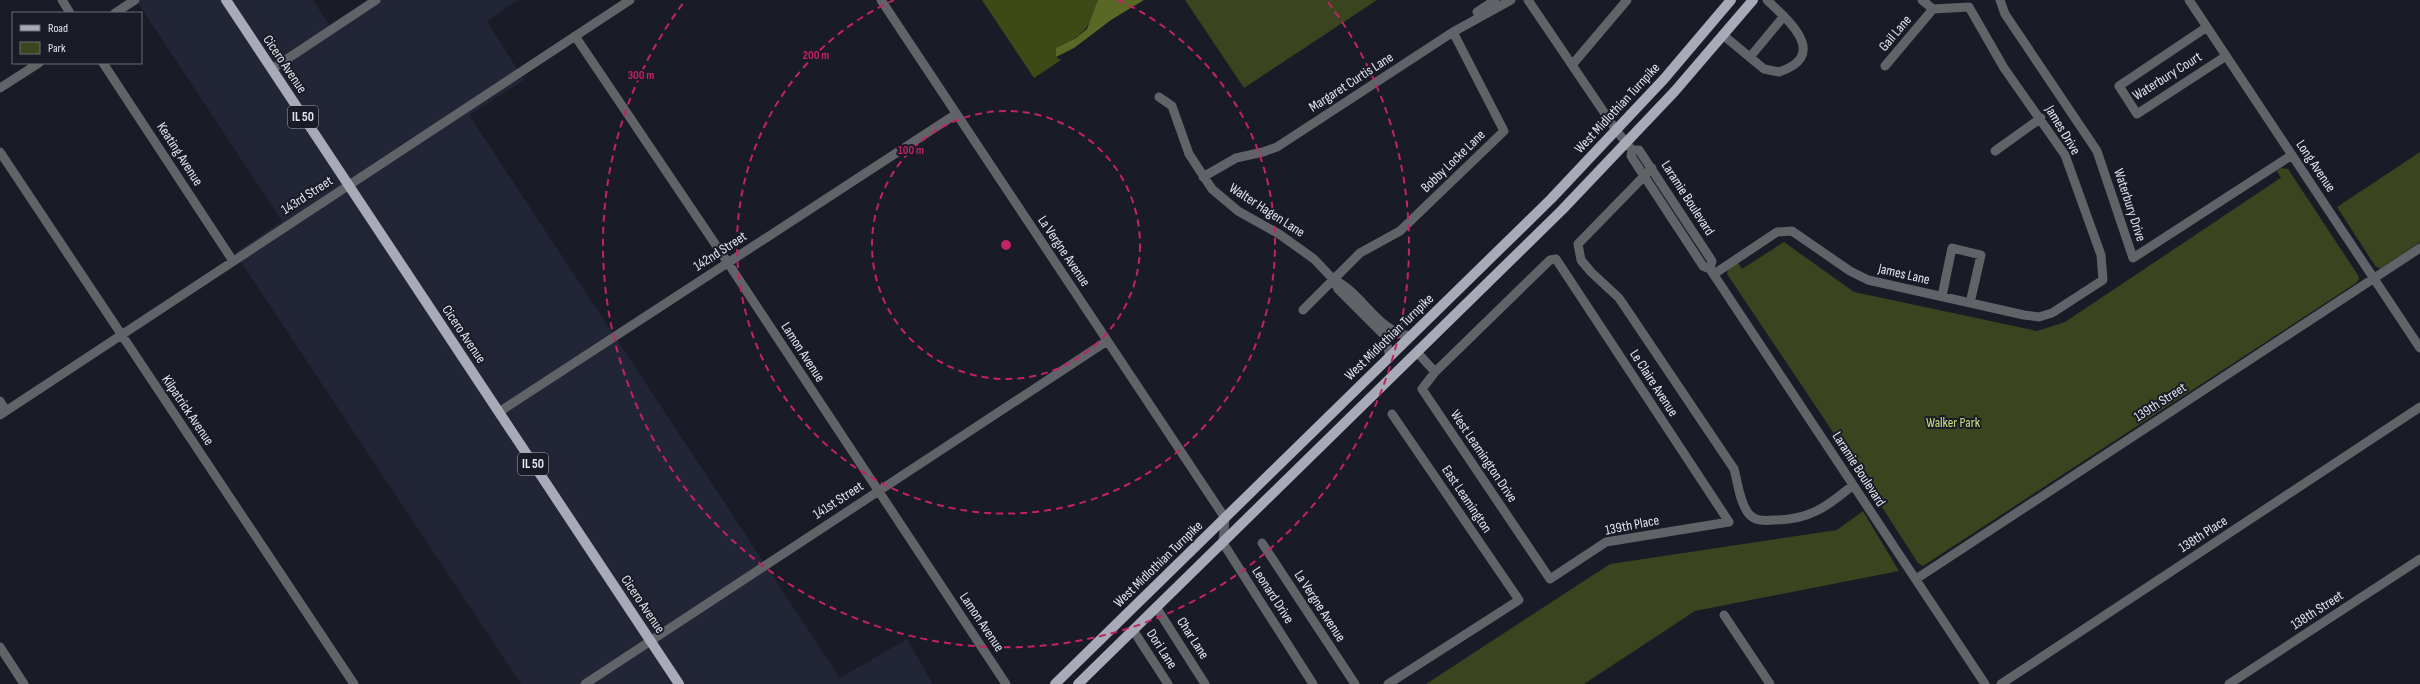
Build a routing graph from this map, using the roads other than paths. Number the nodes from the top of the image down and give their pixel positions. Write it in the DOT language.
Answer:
graph roads {
  1 [pos="62,0"];
  2 [pos="135,0"];
  3 [pos="226,0"];
  4 [pos="376,0"];
  5 [pos="630,0"];
  6 [pos="881,0"];
  7 [pos="1495,0"];
  8 [pos="1511,0"];
  9 [pos="1528,0"];
  10 [pos="1628,0"];
  11 [pos="1731,0"];
  12 [pos="1753,0"];
  13 [pos="1766,0"];
  14 [pos="1922,0"];
  15 [pos="2000,0"];
  16 [pos="2189,0"];
  17 [pos="1933,9"];
  18 [pos="69,12"];
  19 [pos="117,12"];
  20 [pos="1784,16"];
  21 [pos="2207,27"];
  22 [pos="1453,32"];
  23 [pos="1723,35"];
  24 [pos="575,36"];
  25 [pos="2226,56"];
  26 [pos="1750,57"];
  27 [pos="37,64"];
  28 [pos="104,64"];
  29 [pos="1572,65"];
  30 [pos="1885,66"];
  31 [pos="272,69"];
  32 [pos="0,88"];
  33 [pos="1159,97"];
  34 [pos="956,114"];
  35 [pos="2041,118"];
  36 [pos="1616,130"];
  37 [pos="1630,147"];
  38 [pos="1995,151"];
  39 [pos="0,152"];
  40 [pos="2292,155"];
  41 [pos="1652,168"];
  42 [pos="1203,176"];
  43 [pos="1645,176"];
  44 [pos="348,185"];
  45 [pos="2420,248"];
  46 [pos="233,261"];
  47 [pos="728,263"];
  48 [pos="1712,271"];
  49 [pos="1333,279"];
  50 [pos="2374,279"];
  51 [pos="2103,280"];
  52 [pos="1942,296"];
  53 [pos="1970,303"];
  54 [pos="1303,310"];
  55 [pos="121,335"];
  56 [pos="1410,336"];
  57 [pos="1107,341"];
  58 [pos="1401,345"];
  59 [pos="2420,348"];
  60 [pos="1416,352"];
  61 [pos="1390,356"];
  62 [pos="1435,372"];
  63 [pos="0,401"];
  64 [pos="2420,407"];
  65 [pos="499,412"];
  66 [pos="3,413"];
  67 [pos="1392,414"];
  68 [pos="1853,485"];
  69 [pos="878,491"];
  70 [pos="1225,518"];
  71 [pos="1729,522"];
  72 [pos="1223,543"];
  73 [pos="1262,543"];
  74 [pos="2420,559"];
  75 [pos="1550,579"];
  76 [pos="1916,579"];
  77 [pos="1156,607"];
  78 [pos="1724,615"];
  79 [pos="1133,630"];
  80 [pos="650,640"];
  81 [pos="0,647"];
  82 [pos="24,684"];
  83 [pos="354,684"];
  84 [pos="585,684"];
  85 [pos="679,684"];
  86 [pos="1006,684"];
  87 [pos="1055,684"];
  88 [pos="1078,684"];
  89 [pos="1168,684"];
  90 [pos="1205,684"];
  91 [pos="1313,684"];
  92 [pos="1355,684"];
  93 [pos="1388,684"];
  94 [pos="1770,684"];
  95 [pos="1985,684"];
  96 [pos="2001,684"];
  97 [pos="2229,684"];
  1 -- 18 [label="street"];
  2 -- 19 [label="street"];
  3 -- 31 [label="main road, Cicero Avenue / IL 50"];
  4 -- 31 [label="street"];
  5 -- 24 [label="street, 143rd Street"];
  6 -- 34 [label="street, La Vergne Avenue"];
  7 -- 22 [label="street"];
  8 -- 22 [label="street, Margaret Curtis Lane"];
  9 -- 29 [label="street, Laramie Boulevard"];
  10 -- 29 [label="street"];
  11 -- 36 [label="main road, West Midlothian Turnpike"];
  12 -- 23 [label="main road"];
  13 -- 20 [label="street"];
  14 -- 17 [label="street"];
  15 -- 40 [label="street, Waterbury Drive"];
  16 -- 21 [label="street, Long Avenue"];
  17 -- 30 [label="street, Gail Lane"];
  17 -- 35 [label="street, James Drive"];
  20 -- 26 [label="street"];
  20 -- 26 [label="street"];
  21 -- 25 [label="street, Long Avenue"];
  21 -- 25 [label="street, Waterbury Court"];
  22 -- 42 [label="street, Margaret Curtis Lane"];
  22 -- 49 [label="street, Bobby Locke Lane"];
  23 -- 26 [label="street"];
  23 -- 37 [label="main road"];
  24 -- 44 [label="street, 143rd Street"];
  24 -- 47 [label="street, Lamon Avenue"];
  25 -- 40 [label="street, Long Avenue"];
  27 -- 32 [label="street"];
  28 -- 46 [label="street, Keating Avenue"];
  29 -- 36 [label="street, Laramie Boulevard"];
  31 -- 44 [label="main road, Cicero Avenue / IL 50"];
  33 -- 42 [label="street, Walter Hagen Lane"];
  34 -- 47 [label="street, 142nd Street"];
  34 -- 57 [label="street, La Vergne Avenue"];
  35 -- 38 [label="street"];
  35 -- 51 [label="street, James Drive"];
  36 -- 37 [label="street, Laramie Boulevard"];
  36 -- 56 [label="main road, West Midlothian Turnpike"];
  37 -- 41 [label="street, Laramie Boulevard"];
  37 -- 43 [label="street, Laramie Boulevard"];
  37 -- 60 [label="main road"];
  39 -- 55 [label="street, Kilpatrick Avenue"];
  40 -- 50 [label="street, Long Avenue"];
  41 -- 43 [label="street"];
  41 -- 48 [label="street, Laramie Boulevard"];
  42 -- 49 [label="street, Walter Hagen Lane"];
  43 -- 48 [label="street, Laramie Boulevard"];
  43 -- 68 [label="street"];
  44 -- 46 [label="street, 143rd Street"];
  44 -- 65 [label="main road, Cicero Avenue / IL 50"];
  45 -- 50 [label="street, 139th Street"];
  46 -- 55 [label="street, 143rd Street"];
  47 -- 65 [label="street, 142nd Street"];
  47 -- 69 [label="street, Lamon Avenue"];
  48 -- 52 [label="street, James Lane"];
  48 -- 68 [label="street, Laramie Boulevard"];
  49 -- 54 [label="street"];
  49 -- 56 [label="street, Walter Hagen Lane"];
  49 -- 61 [label="street, Walter Hagen Lane"];
  50 -- 59 [label="street, Long Avenue"];
  50 -- 76 [label="street, 139th Street"];
  51 -- 53 [label="street, James Lane"];
  52 -- 53 [label="street, James Lane"];
  52 -- 53 [label="street"];
  55 -- 66 [label="street, 143rd Street"];
  55 -- 83 [label="street, Kilpatrick Avenue"];
  56 -- 58 [label="main road, West Midlothian Turnpike"];
  57 -- 69 [label="street, 141st Street"];
  57 -- 70 [label="street, La Vergne Avenue"];
  58 -- 60 [label="main road"];
  58 -- 61 [label="main road, West Midlothian Turnpike"];
  60 -- 62 [label="street"];
  60 -- 72 [label="main road"];
  61 -- 70 [label="main road, West Midlothian Turnpike"];
  62 -- 71 [label="street, Le Claire Avenue"];
  62 -- 75 [label="street, West Leamington Drive"];
  63 -- 66 [label="street"];
  64 -- 96 [label="street, 138th Place"];
  65 -- 80 [label="main road, Cicero Avenue / IL 50"];
  67 -- 93 [label="street, East Leamington"];
  68 -- 76 [label="street, Laramie Boulevard"];
  69 -- 80 [label="street, 141st Street"];
  69 -- 86 [label="street, Lamon Avenue"];
  70 -- 72 [label="street"];
  70 -- 87 [label="main road, West Midlothian Turnpike"];
  71 -- 75 [label="street, 139th Place"];
  72 -- 77 [label="main road"];
  72 -- 91 [label="street, Leonard Drive"];
  73 -- 92 [label="street, La Vergne Avenue"];
  74 -- 97 [label="street, 138th Street"];
  76 -- 95 [label="street, Laramie Boulevard"];
  77 -- 79 [label="main road"];
  77 -- 90 [label="street, Char Lane"];
  78 -- 94 [label="street"];
  79 -- 88 [label="main road"];
  79 -- 89 [label="street, Dori Lane"];
  80 -- 84 [label="street, 141st Street"];
  80 -- 85 [label="main road, Cicero Avenue / IL 50"];
  81 -- 82 [label="street"];
}
